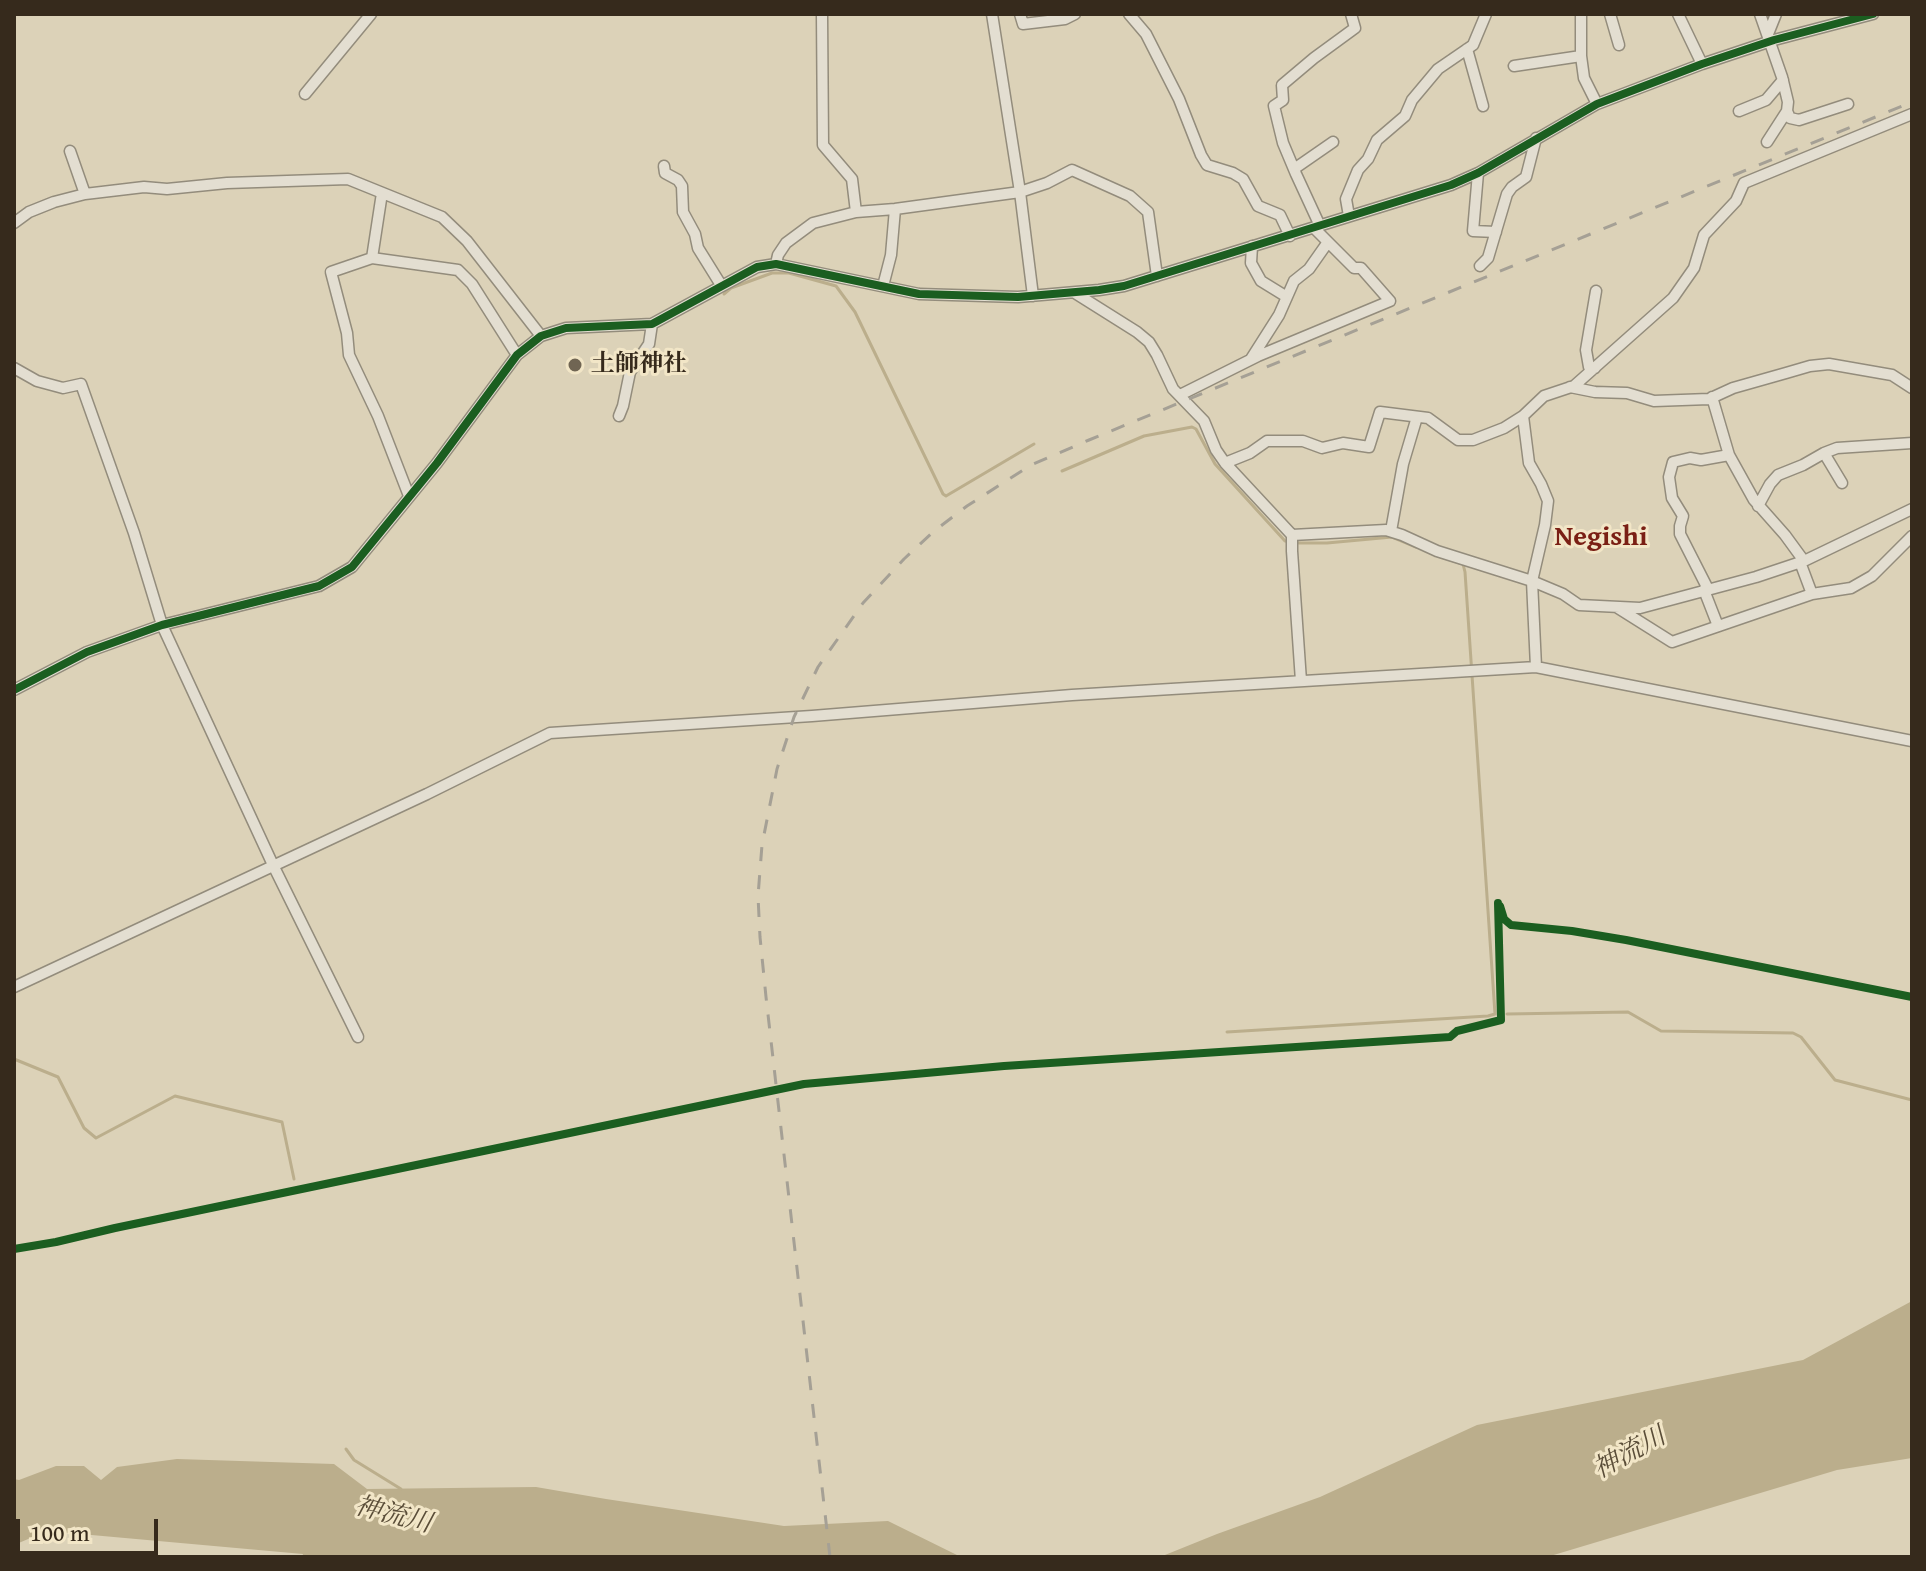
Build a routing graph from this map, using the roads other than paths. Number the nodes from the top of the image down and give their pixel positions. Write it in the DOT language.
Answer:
graph roads {
  1 [pos="371,14"];
  2 [pos="822,14"];
  3 [pos="992,14"];
  4 [pos="1020,14"];
  5 [pos="1075,14"];
  6 [pos="1129,14"];
  7 [pos="1486,14"];
  8 [pos="1581,14"];
  9 [pos="1610,14"];
  10 [pos="1678,14"];
  11 [pos="1760,14"];
  12 [pos="1776,14"];
  13 [pos="1873,14"];
  14 [pos="1355,16"];
  15 [pos="1849,17"];
  16 [pos="1769,38"];
  17 [pos="1619,45"];
  18 [pos="1467,49"];
  19 [pos="1581,56"];
  20 [pos="1702,64"];
  21 [pos="1514,66"];
  22 [pos="1783,80"];
  23 [pos="305,94"];
  24 [pos="1597,104"];
  25 [pos="1848,104"];
  26 [pos="1483,106"];
  27 [pos="1739,111"];
  28 [pos="1787,111"];
  29 [pos="1912,114"];
  30 [pos="1536,138"];
  31 [pos="1333,142"];
  32 [pos="1767,142"];
  33 [pos="70,151"];
  34 [pos="664,166"];
  35 [pos="1294,169"];
  36 [pos="1478,173"];
  37 [pos="1020,192"];
  38 [pos="382,193"];
  39 [pos="85,194"];
  40 [pos="895,209"];
  41 [pos="856,212"];
  42 [pos="1349,216"];
  43 [pos="14,223"];
  44 [pos="1317,227"];
  45 [pos="1496,232"];
  46 [pos="1290,236"];
  47 [pos="1328,242"];
  48 [pos="1252,246"];
  49 [pos="372,258"];
  50 [pos="776,264"];
  51 [pos="1480,266"];
  52 [pos="1157,276"];
  53 [pos="721,285"];
  54 [pos="883,286"];
  55 [pos="1596,291"];
  56 [pos="1075,293"];
  57 [pos="1033,296"];
  58 [pos="1287,297"];
  59 [pos="652,324"];
  60 [pos="541,336"];
  61 [pos="517,355"];
  62 [pos="1251,359"];
  63 [pos="14,368"];
  64 [pos="1595,368"];
  65 [pos="1570,387"];
  66 [pos="1912,388"];
  67 [pos="1180,395"];
  68 [pos="1712,397"];
  69 [pos="619,416"];
  70 [pos="1523,416"];
  71 [pos="1417,417"];
  72 [pos="1912,443"];
  73 [pos="1824,453"];
  74 [pos="1729,455"];
  75 [pos="1225,463"];
  76 [pos="1842,483"];
  77 [pos="409,496"];
  78 [pos="1758,506"];
  79 [pos="1912,509"];
  80 [pos="1391,531"];
  81 [pos="1292,535"];
  82 [pos="1912,536"];
  83 [pos="1802,562"];
  84 [pos="1532,581"];
  85 [pos="1706,590"];
  86 [pos="1812,594"];
  87 [pos="1618,608"];
  88 [pos="162,625"];
  89 [pos="1718,626"];
  90 [pos="1536,667"];
  91 [pos="1301,681"];
  92 [pos="14,690"];
  93 [pos="1912,741"];
  94 [pos="273,865"];
  95 [pos="14,987"];
  96 [pos="358,1037"];
  1 -- 23 [label="street"];
  2 -- 41 [label="street"];
  3 -- 37 [label="street"];
  4 -- 5 [label="street"];
  6 -- 46 [label="street"];
  7 -- 18 [label="street"];
  8 -- 19 [label="street"];
  9 -- 17 [label="street"];
  10 -- 20 [label="street"];
  11 -- 16 [label="street"];
  12 -- 16 [label="street"];
  13 -- 15 [label="street"];
  14 -- 35 [label="street"];
  15 -- 16 [label="street"];
  16 -- 20 [label="street"];
  16 -- 22 [label="street"];
  18 -- 26 [label="street"];
  18 -- 42 [label="street"];
  19 -- 21 [label="street"];
  19 -- 24 [label="street"];
  20 -- 24 [label="street"];
  22 -- 27 [label="street"];
  22 -- 28 [label="street"];
  24 -- 30 [label="street"];
  25 -- 28 [label="street"];
  28 -- 32 [label="street"];
  29 -- 64 [label="street"];
  30 -- 36 [label="street"];
  30 -- 45 [label="street"];
  31 -- 35 [label="street"];
  33 -- 39 [label="street"];
  34 -- 53 [label="street"];
  35 -- 44 [label="street"];
  36 -- 42 [label="street"];
  36 -- 45 [label="street"];
  37 -- 40 [label="street"];
  37 -- 52 [label="street"];
  37 -- 57 [label="street"];
  38 -- 39 [label="street"];
  38 -- 49 [label="street"];
  38 -- 60 [label="street"];
  39 -- 43 [label="street"];
  40 -- 41 [label="street"];
  40 -- 54 [label="street"];
  41 -- 50 [label="street"];
  42 -- 44 [label="street"];
  44 -- 46 [label="street"];
  44 -- 47 [label="street"];
  45 -- 51 [label="street"];
  46 -- 48 [label="street"];
  47 -- 58 [label="street"];
  47 -- 62 [label="street"];
  48 -- 52 [label="street"];
  48 -- 58 [label="street"];
  49 -- 61 [label="street"];
  49 -- 77 [label="street"];
  50 -- 53 [label="street"];
  50 -- 54 [label="street"];
  52 -- 56 [label="street"];
  53 -- 59 [label="street"];
  54 -- 57 [label="street"];
  55 -- 64 [label="street"];
  56 -- 57 [label="street"];
  56 -- 67 [label="street"];
  58 -- 62 [label="street"];
  59 -- 60 [label="street"];
  59 -- 69 [label="street"];
  60 -- 61 [label="street"];
  61 -- 77 [label="street"];
  62 -- 67 [label="street"];
  63 -- 88 [label="street"];
  64 -- 65 [label="street"];
  65 -- 68 [label="street"];
  65 -- 70 [label="street"];
  66 -- 68 [label="street"];
  67 -- 75 [label="street"];
  68 -- 74 [label="street"];
  70 -- 71 [label="street"];
  70 -- 84 [label="street"];
  71 -- 75 [label="street"];
  71 -- 80 [label="street"];
  72 -- 73 [label="street"];
  73 -- 76 [label="street"];
  73 -- 78 [label="street"];
  74 -- 78 [label="street"];
  74 -- 85 [label="street"];
  75 -- 81 [label="street"];
  77 -- 88 [label="street"];
  78 -- 83 [label="street"];
  79 -- 83 [label="street"];
  80 -- 81 [label="street"];
  80 -- 84 [label="street"];
  81 -- 91 [label="street"];
  82 -- 86 [label="street"];
  83 -- 85 [label="street"];
  83 -- 86 [label="street"];
  84 -- 87 [label="street"];
  84 -- 90 [label="street"];
  85 -- 87 [label="street"];
  85 -- 89 [label="street"];
  86 -- 89 [label="street"];
  87 -- 89 [label="street"];
  88 -- 92 [label="street"];
  88 -- 94 [label="street"];
  90 -- 91 [label="street"];
  90 -- 93 [label="street"];
  91 -- 94 [label="street"];
  94 -- 95 [label="street"];
  94 -- 96 [label="street"];
}
